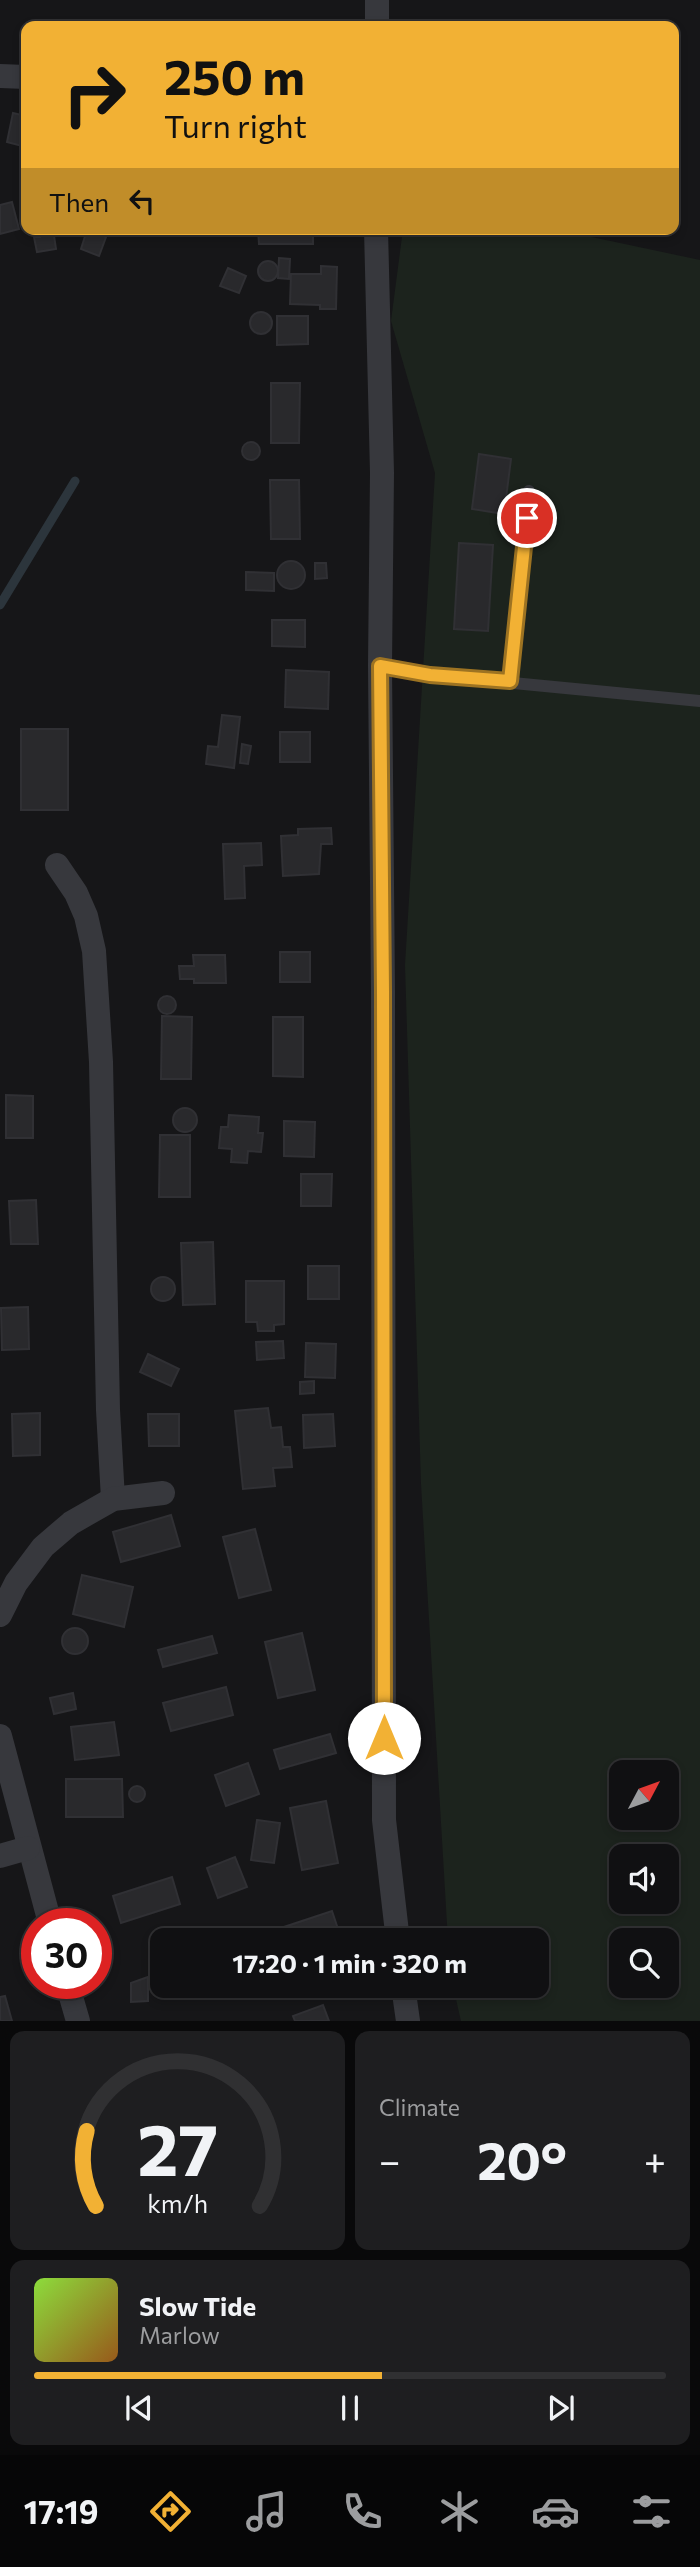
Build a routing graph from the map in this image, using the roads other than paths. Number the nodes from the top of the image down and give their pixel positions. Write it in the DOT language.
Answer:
graph roads {
  1 [pos="377,0"];
  2 [pos="377,21"];
  3 [pos="0,76"];
  4 [pos="21,77"];
  5 [pos="376,235"];
  6 [pos="529,491"];
  7 [pos="380,666"];
  8 [pos="510,681"];
  9 [pos="700,701"];
  10 [pos="57,866"];
  11 [pos="163,1493"];
  12 [pos="113,1499"];
  13 [pos="0,1615"];
  14 [pos="0,1736"];
  15 [pos="28,1848"];
  16 [pos="0,1856"];
  17 [pos="46,1908"];
  18 [pos="396,1928"];
  19 [pos="405,1998"];
  20 [pos="72,1999"];
  21 [pos="78,2021"];
  22 [pos="408,2021"];
  1 -- 2 [label="street"];
  3 -- 4 [label="street"];
  5 -- 7 [label="street"];
  6 -- 8 [label="lane"];
  7 -- 8 [label="lane"];
  7 -- 18 [label="street"];
  8 -- 9 [label="lane"];
  10 -- 12 [label="street"];
  11 -- 12 [label="street"];
  12 -- 13 [label="street"];
  14 -- 15 [label="street"];
  15 -- 16 [label="street"];
  15 -- 17 [label="street"];
  19 -- 22 [label="street"];
  20 -- 21 [label="street"];
}
